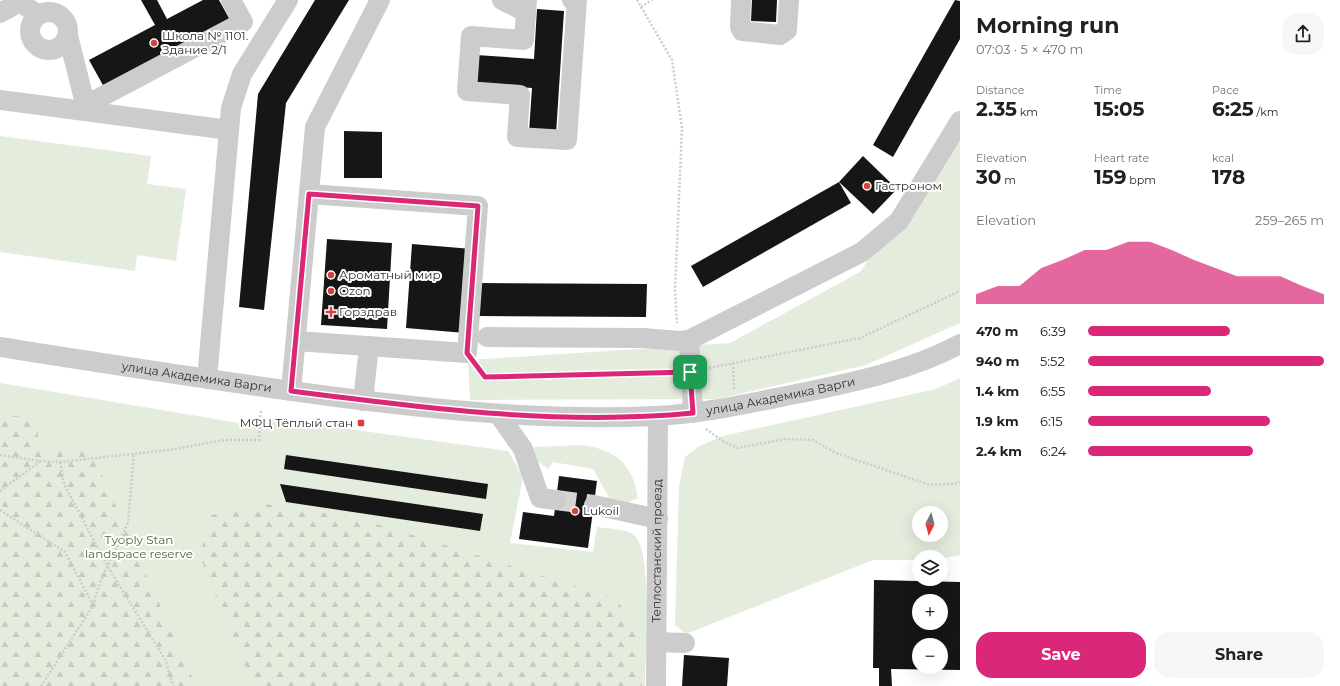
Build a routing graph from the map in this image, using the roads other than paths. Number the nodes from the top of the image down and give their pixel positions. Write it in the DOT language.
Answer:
graph roads {
  1 [pos="231,0"];
  2 [pos="288,0"];
  3 [pos="380,0"];
  4 [pos="502,0"];
  5 [pos="572,0"];
  6 [pos="741,0"];
  7 [pos="789,0"];
  8 [pos="526,6"];
  9 [pos="52,10"];
  10 [pos="0,13"];
  11 [pos="68,36"];
  12 [pos="0,100"];
  13 [pos="86,108"];
  14 [pos="960,121"];
  15 [pos="228,130"];
  16 [pos="309,194"];
  17 [pos="487,337"];
  18 [pos="684,340"];
  19 [pos="296,342"];
  20 [pos="960,344"];
  21 [pos="369,346"];
  22 [pos="0,347"];
  23 [pos="207,379"];
  24 [pos="291,391"];
  25 [pos="363,401"];
  26 [pos="693,413"];
  27 [pos="499,415"];
  28 [pos="658,416"];
  29 [pos="556,500"];
  30 [pos="594,505"];
  31 [pos="658,519"];
  32 [pos="656,642"];
  33 [pos="686,643"];
  34 [pos="656,686"];
  1 -- 13 [label="street"];
  2 -- 15 [label="street"];
  3 -- 16 [label="street"];
  4 -- 8 [label="street"];
  5 -- 8 [label="street"];
  6 -- 7 [label="street"];
  9 -- 10 [label="street"];
  9 -- 11 [label="street"];
  9 -- 11 [label="street"];
  11 -- 13 [label="street"];
  12 -- 13 [label="street"];
  13 -- 15 [label="street"];
  14 -- 18 [label="street"];
  15 -- 23 [label="street"];
  16 -- 19 [label="street"];
  16 -- 21 [label="street"];
  17 -- 18 [label="street"];
  18 -- 26 [label="street"];
  19 -- 21 [label="street"];
  19 -- 24 [label="street"];
  20 -- 26 [label="street, улица Академика Варги"];
  21 -- 25 [label="street"];
  22 -- 23 [label="street, улица Академика Варги"];
  23 -- 24 [label="street, улица Академика Варги"];
  24 -- 25 [label="street, улица Академика Варги"];
  25 -- 27 [label="street, улица Академика Варги"];
  26 -- 28 [label="street, улица Академика Варги"];
  27 -- 28 [label="street, улица Академика Варги"];
  27 -- 29 [label="street"];
  28 -- 31 [label="street, Теплостанский проезд"];
  30 -- 31 [label="street"];
  31 -- 32 [label="street, Теплостанский проезд"];
  32 -- 33 [label="street"];
  32 -- 34 [label="street, Теплостанский проезд"];
}
